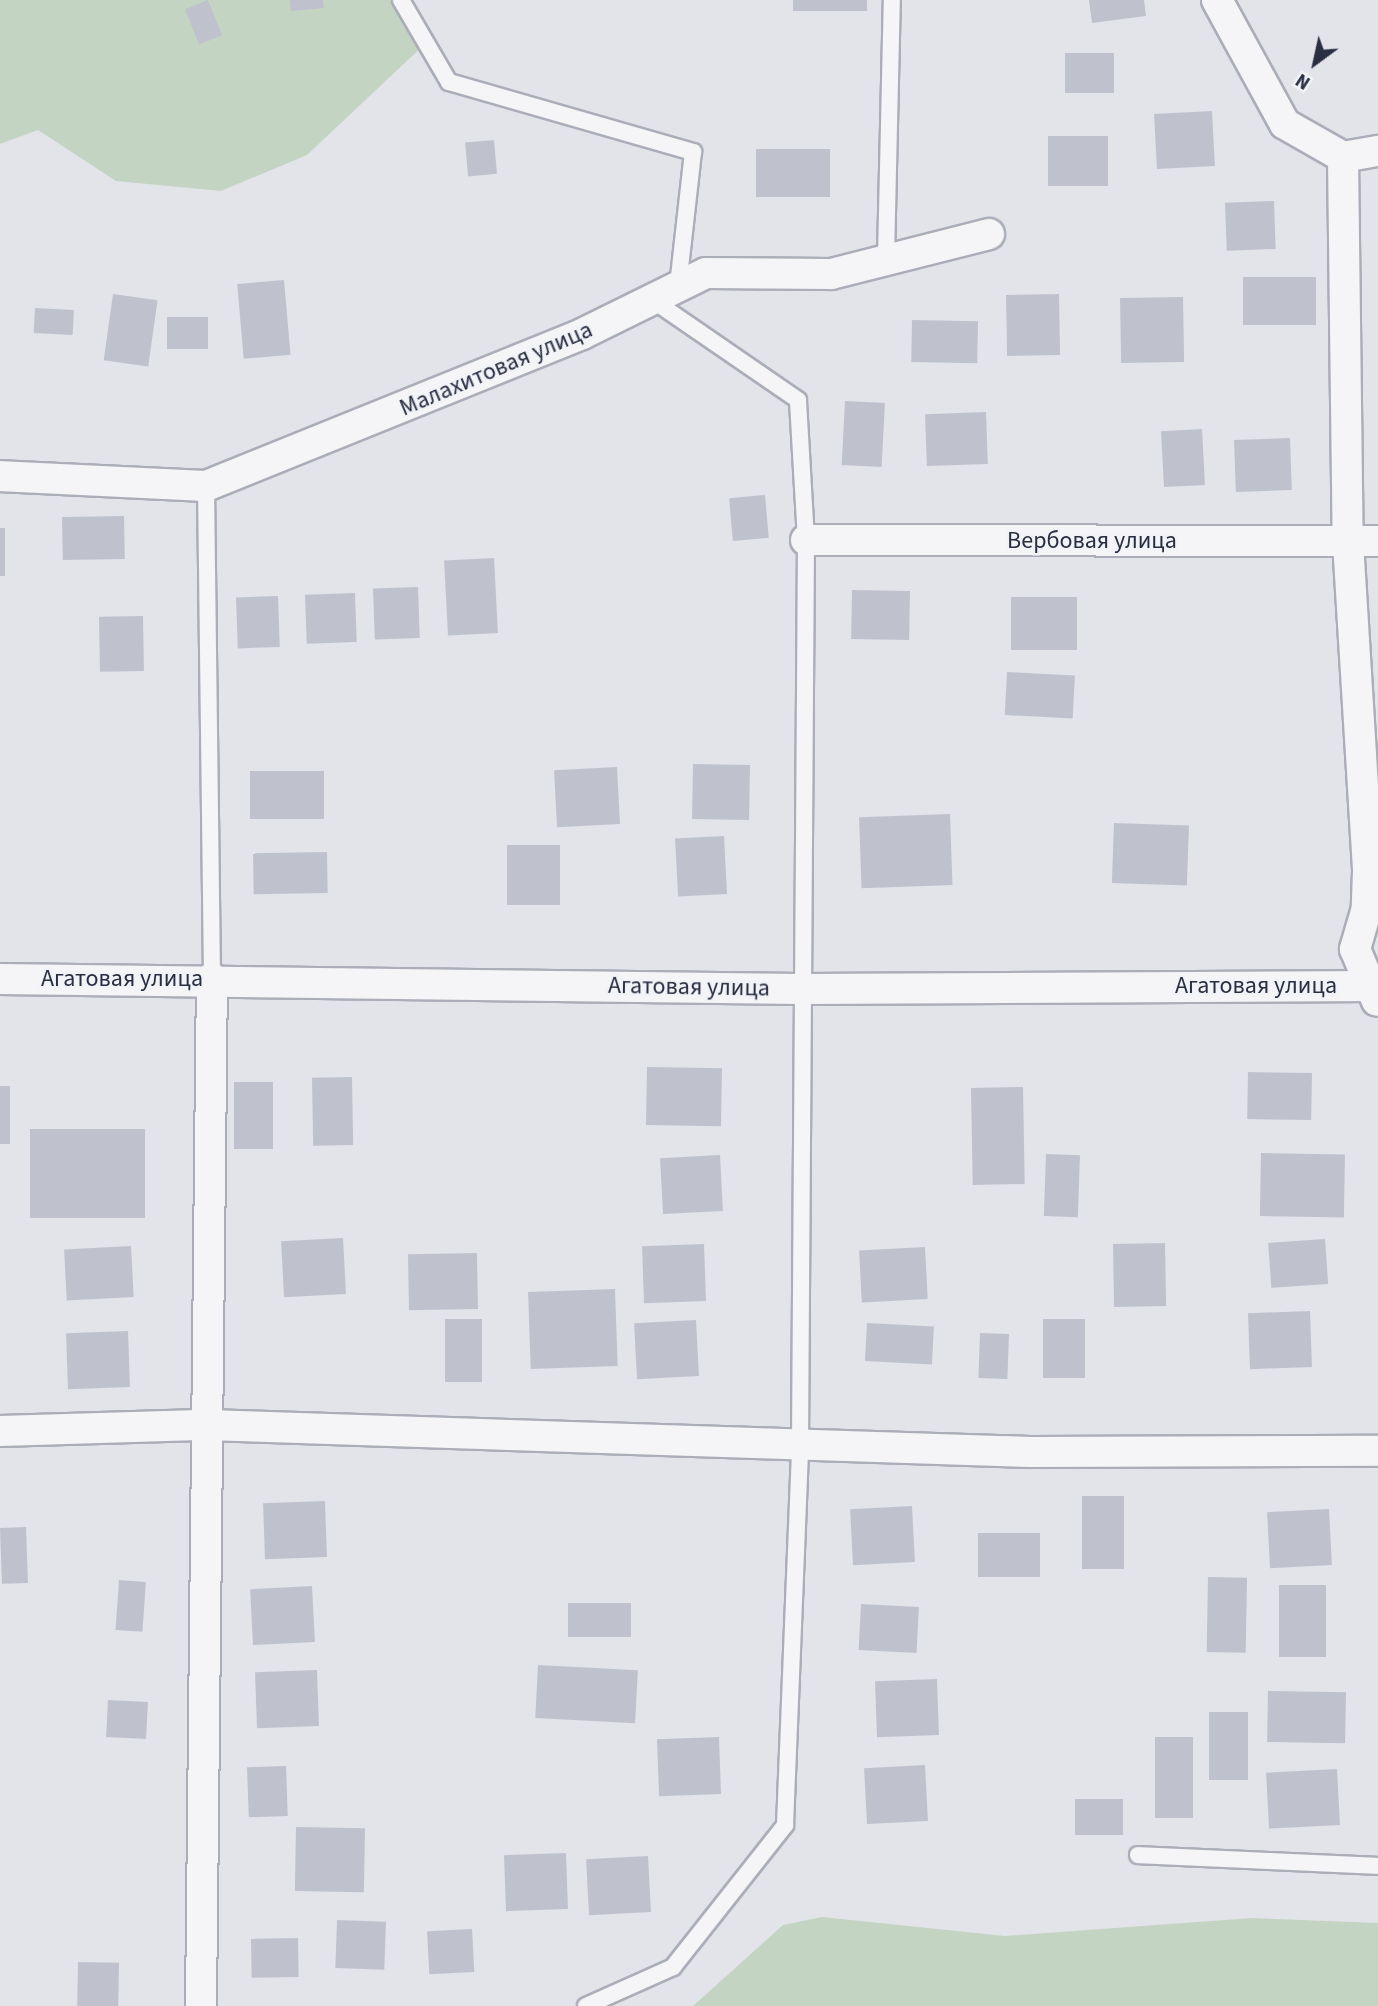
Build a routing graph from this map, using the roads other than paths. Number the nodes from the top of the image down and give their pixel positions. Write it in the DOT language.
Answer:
graph roads {
  1 [pos="401,0"];
  2 [pos="892,0"];
  3 [pos="1217,0"];
  4 [pos="1378,151"];
  5 [pos="1343,157"];
  6 [pos="989,234"];
  7 [pos="886,257"];
  8 [pos="678,286"];
  9 [pos="651,299"];
  10 [pos="0,476"];
  11 [pos="206,486"];
  12 [pos="806,540"];
  13 [pos="1378,541"];
  14 [pos="1348,542"];
  15 [pos="212,978"];
  16 [pos="0,979"];
  17 [pos="801,989"];
  18 [pos="1375,992"];
  19 [pos="208,1425"];
  20 [pos="0,1431"];
  21 [pos="800,1444"];
  22 [pos="1378,1451"];
  23 [pos="1139,1855"];
  24 [pos="1378,1866"];
  25 [pos="201,2006"];
  26 [pos="586,2006"];
  1 -- 8 [label="lane"];
  2 -- 7 [label="lane"];
  3 -- 5 [label="street"];
  4 -- 5 [label="street"];
  5 -- 14 [label="street"];
  6 -- 7 [label="street, Малахитовая улица"];
  7 -- 8 [label="street, Малахитовая улица"];
  8 -- 9 [label="street, Малахитовая улица"];
  9 -- 11 [label="street, Малахитовая улица"];
  9 -- 12 [label="lane"];
  10 -- 11 [label="street, Малахитовая улица"];
  11 -- 15 [label="lane"];
  12 -- 14 [label="street, Вербовая улица"];
  12 -- 17 [label="lane"];
  13 -- 14 [label="street, Вербовая улица"];
  14 -- 18 [label="street"];
  15 -- 16 [label="street, Агатовая улица"];
  15 -- 17 [label="street, Агатовая улица"];
  15 -- 19 [label="street"];
  17 -- 18 [label="street, Агатовая улица"];
  17 -- 21 [label="lane"];
  19 -- 20 [label="street"];
  19 -- 21 [label="street"];
  19 -- 25 [label="street"];
  21 -- 22 [label="street"];
  21 -- 26 [label="lane"];
  23 -- 24 [label="lane"];
}
